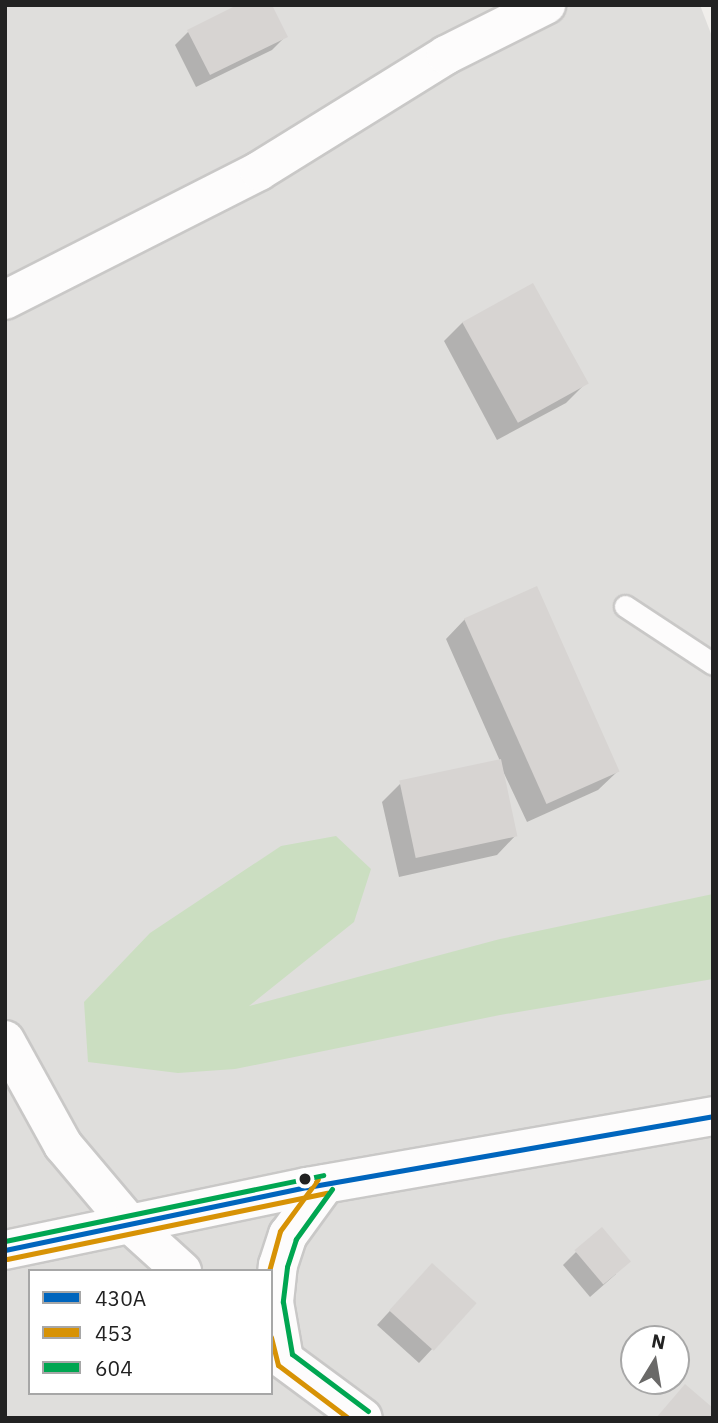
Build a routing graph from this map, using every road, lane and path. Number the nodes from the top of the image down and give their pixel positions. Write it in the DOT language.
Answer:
graph roads {
  1 [pos="546,5"];
  2 [pos="5,300"];
  3 [pos="625,606"];
  4 [pos="713,664"];
  5 [pos="5,1040"];
  6 [pos="713,1116"];
  7 [pos="325,1184"];
  8 [pos="128,1222"];
  9 [pos="5,1250"];
  10 [pos="180,1269"];
  11 [pos="277,1354"];
  12 [pos="363,1418"];
  1 -- 2 [label="street"];
  3 -- 4 [label="lane"];
  5 -- 8 [label="street"];
  6 -- 7 [label="street"];
  7 -- 8 [label="street"];
  7 -- 11 [label="street"];
  8 -- 9 [label="street"];
  8 -- 10 [label="street"];
  11 -- 12 [label="street"];
}
